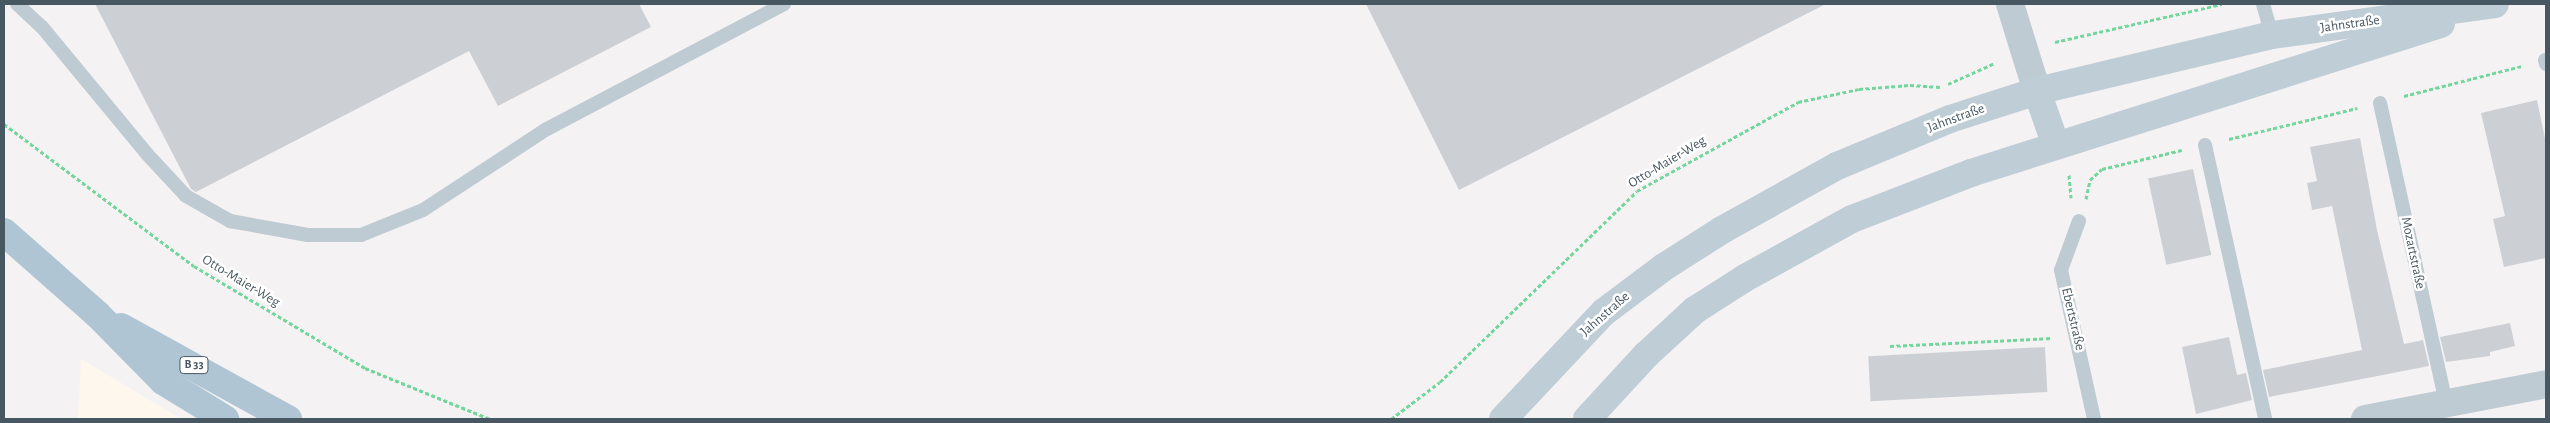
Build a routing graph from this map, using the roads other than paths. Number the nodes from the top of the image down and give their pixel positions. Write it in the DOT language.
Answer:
graph roads {
  1 [pos="17,4"];
  2 [pos="784,4"];
  3 [pos="2010,4"];
  4 [pos="2263,4"];
  5 [pos="2494,4"];
  6 [pos="2506,4"];
  7 [pos="2272,35"];
  8 [pos="2037,90"];
  9 [pos="2380,103"];
  10 [pos="2205,144"];
  11 [pos="2056,146"];
  12 [pos="2079,221"];
  13 [pos="4,232"];
  14 [pos="89,306"];
  15 [pos="2546,384"];
  16 [pos="2463,407"];
  17 [pos="225,419"];
  18 [pos="288,419"];
  19 [pos="1503,419"];
  20 [pos="1587,419"];
  21 [pos="2094,419"];
  22 [pos="2264,419"];
  23 [pos="2365,419"];
  1 -- 2 [label="lane"];
  3 -- 8 [label="street"];
  4 -- 7 [label="lane"];
  5 -- 7 [label="main road, Jahnstraße"];
  6 -- 11 [label="main road, Jahnstraße"];
  7 -- 8 [label="main road, Jahnstraße"];
  8 -- 11 [label="main road"];
  8 -- 19 [label="main road, Jahnstraße"];
  9 -- 16 [label="lane, Mozartstraße"];
  10 -- 22 [label="lane"];
  11 -- 20 [label="main road, Jahnstraße"];
  12 -- 21 [label="lane, Ebertstraße"];
  13 -- 14 [label="main road, B 33"];
  14 -- 17 [label="main road, B 33"];
  14 -- 18 [label="main road, B 33"];
  15 -- 16 [label="street"];
  16 -- 23 [label="street"];
}
